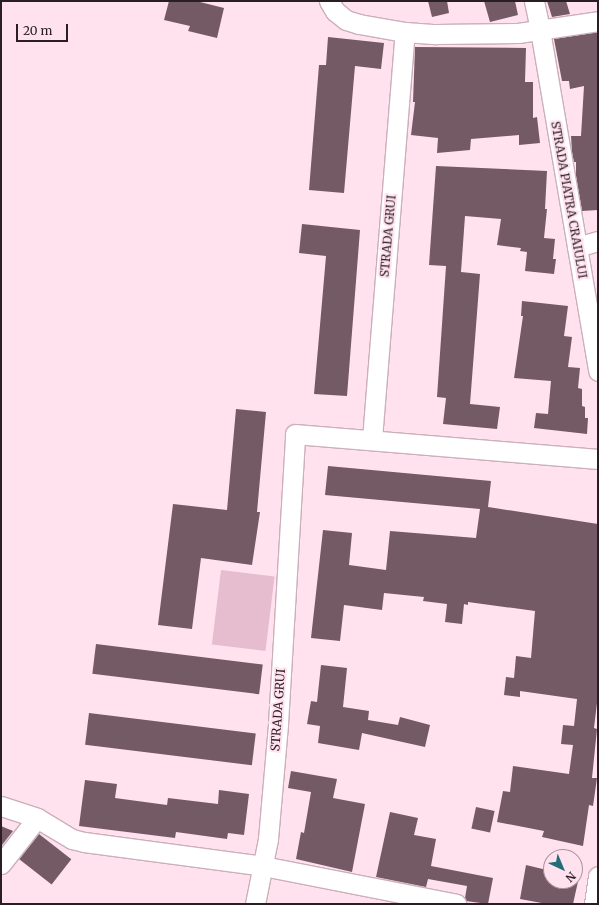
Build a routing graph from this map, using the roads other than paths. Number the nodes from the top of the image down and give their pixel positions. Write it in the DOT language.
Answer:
graph roads {
  1 [pos="329,1"];
  2 [pos="534,1"];
  3 [pos="598,21"];
  4 [pos="540,30"];
  5 [pos="405,32"];
  6 [pos="598,241"];
  7 [pos="577,246"];
  8 [pos="598,371"];
  9 [pos="372,439"];
  10 [pos="598,459"];
  11 [pos="1,806"];
  12 [pos="37,818"];
  13 [pos="1,864"];
  14 [pos="263,866"];
  15 [pos="598,876"];
  16 [pos="255,904"];
  17 [pos="456,904"];
  18 [pos="594,904"];
  1 -- 5 [label="street"];
  2 -- 4 [label="street, STRADA PIATRA CRAIULUI"];
  3 -- 4 [label="street"];
  4 -- 5 [label="street"];
  4 -- 7 [label="street, STRADA PIATRA CRAIULUI"];
  5 -- 9 [label="street, STRADA GRUI"];
  6 -- 7 [label="street"];
  7 -- 8 [label="street, STRADA PIATRA CRAIULUI"];
  9 -- 10 [label="street, STRADA GRUI"];
  9 -- 14 [label="street, STRADA GRUI"];
  11 -- 12 [label="street"];
  12 -- 13 [label="street"];
  12 -- 14 [label="street"];
  14 -- 16 [label="street"];
  14 -- 17 [label="street"];
  15 -- 18 [label="street"];
}
